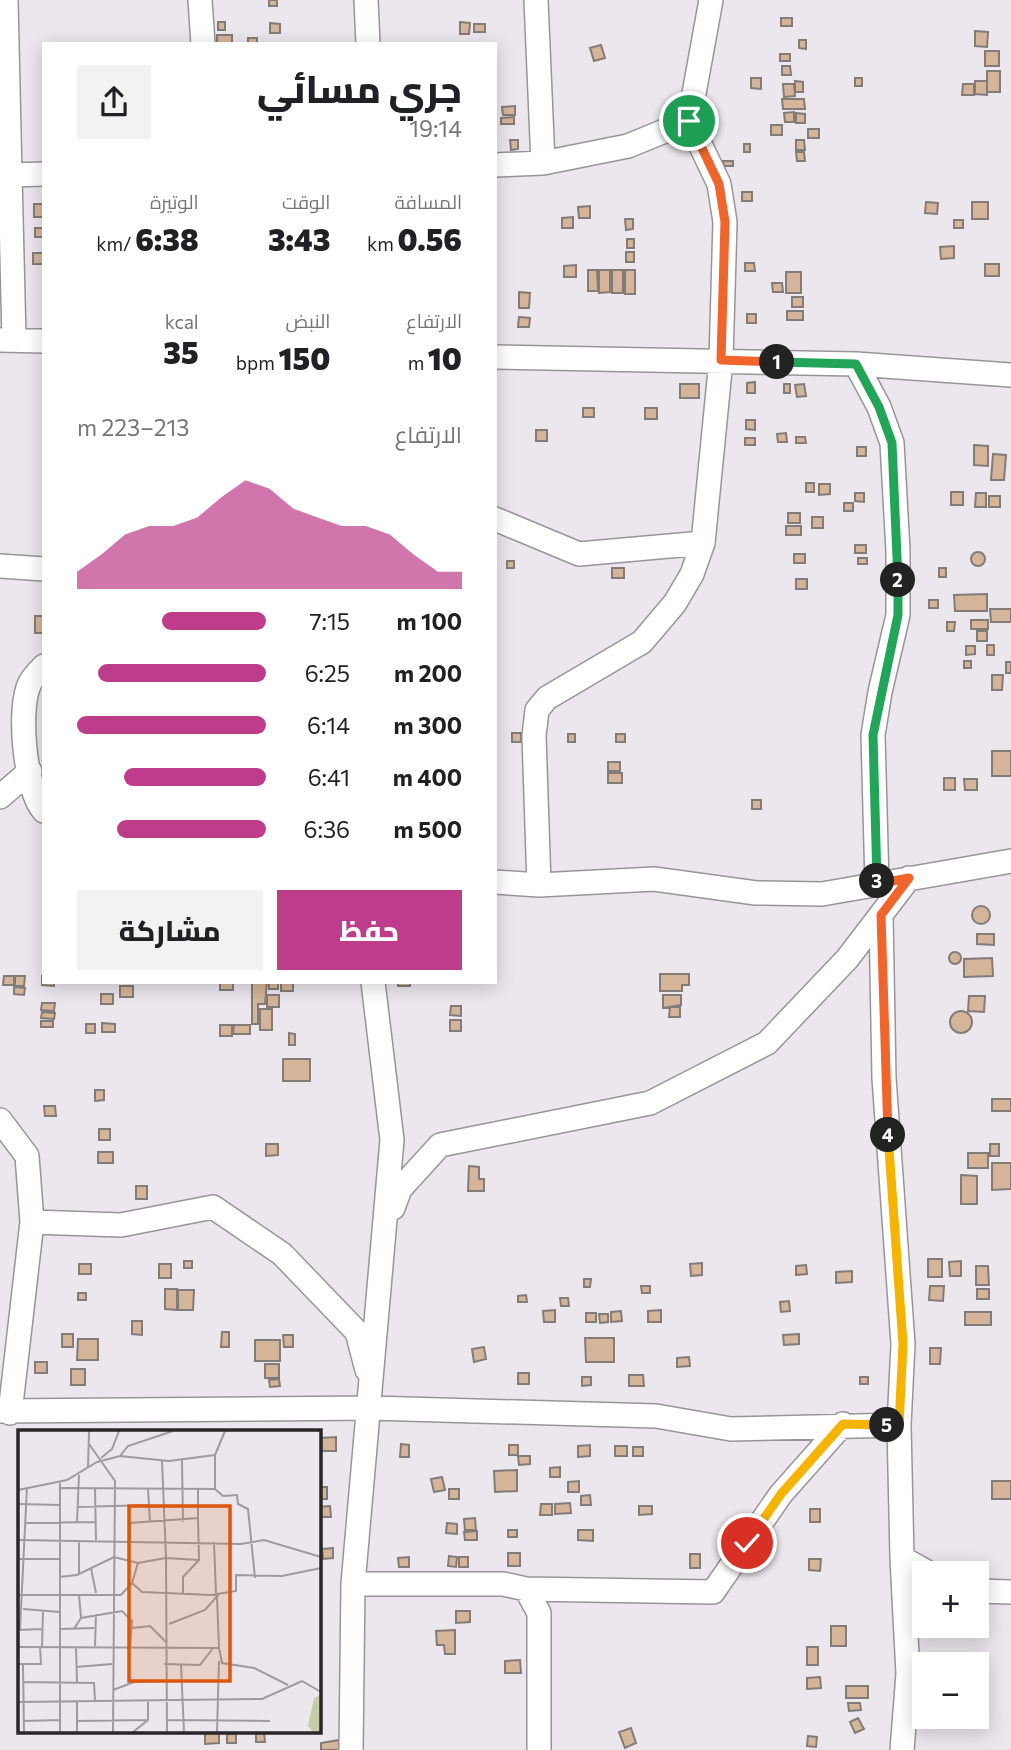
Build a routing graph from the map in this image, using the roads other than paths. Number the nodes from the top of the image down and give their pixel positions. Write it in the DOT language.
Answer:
graph roads {
  1 [pos="6,0"];
  2 [pos="200,0"];
  3 [pos="366,0"];
  4 [pos="536,0"];
  5 [pos="711,0"];
  6 [pos="203,42"];
  7 [pos="368,42"];
  8 [pos="689,121"];
  9 [pos="543,163"];
  10 [pos="497,166"];
  11 [pos="10,174"];
  12 [pos="42,174"];
  13 [pos="7,340"];
  14 [pos="42,341"];
  15 [pos="497,357"];
  16 [pos="721,360"];
  17 [pos="856,364"];
  18 [pos="1011,375"];
  19 [pos="497,520"];
  20 [pos="703,543"];
  21 [pos="0,566"];
  22 [pos="42,569"];
  23 [pos="42,669"];
  24 [pos="30,771"];
  25 [pos="0,797"];
  26 [pos="42,809"];
  27 [pos="1011,861"];
  28 [pos="909,878"];
  29 [pos="497,882"];
  30 [pos="877,884"];
  31 [pos="538,885"];
  32 [pos="881,915"];
  33 [pos="373,984"];
  34 [pos="0,1120"];
  35 [pos="32,1222"];
  36 [pos="385,1227"];
  37 [pos="371,1397"];
  38 [pos="5,1412"];
  39 [pos="843,1424"];
  40 [pos="899,1425"];
  41 [pos="902,1558"];
  42 [pos="912,1564"];
  43 [pos="353,1584"];
  44 [pos="526,1589"];
  45 [pos="989,1591"];
  46 [pos="1011,1592"];
  47 [pos="351,1750"];
  48 [pos="539,1750"];
  49 [pos="902,1750"];
  1 -- 11 [label="street"];
  2 -- 6 [label="street"];
  3 -- 7 [label="street"];
  4 -- 9 [label="street"];
  5 -- 8 [label="street"];
  8 -- 9 [label="street"];
  8 -- 16 [label="street"];
  9 -- 10 [label="street"];
  11 -- 12 [label="street"];
  11 -- 13 [label="street"];
  13 -- 14 [label="street"];
  15 -- 16 [label="street"];
  16 -- 17 [label="street"];
  16 -- 20 [label="street"];
  17 -- 18 [label="street"];
  17 -- 30 [label="street"];
  19 -- 20 [label="street"];
  20 -- 31 [label="street"];
  21 -- 22 [label="street"];
  23 -- 24 [label="street"];
  24 -- 25 [label="street"];
  24 -- 26 [label="street"];
  27 -- 28 [label="street"];
  28 -- 30 [label="street"];
  28 -- 32 [label="street"];
  29 -- 31 [label="street"];
  30 -- 31 [label="street"];
  32 -- 36 [label="street"];
  32 -- 40 [label="street"];
  33 -- 36 [label="street"];
  34 -- 35 [label="street"];
  35 -- 37 [label="street"];
  35 -- 38 [label="street"];
  36 -- 37 [label="street"];
  37 -- 38 [label="street"];
  37 -- 39 [label="street"];
  37 -- 43 [label="street"];
  39 -- 40 [label="street"];
  39 -- 44 [label="street"];
  40 -- 41 [label="street"];
  41 -- 42 [label="street"];
  41 -- 49 [label="street"];
  43 -- 44 [label="street"];
  43 -- 47 [label="street"];
  44 -- 48 [label="street"];
  45 -- 46 [label="street"];
}
